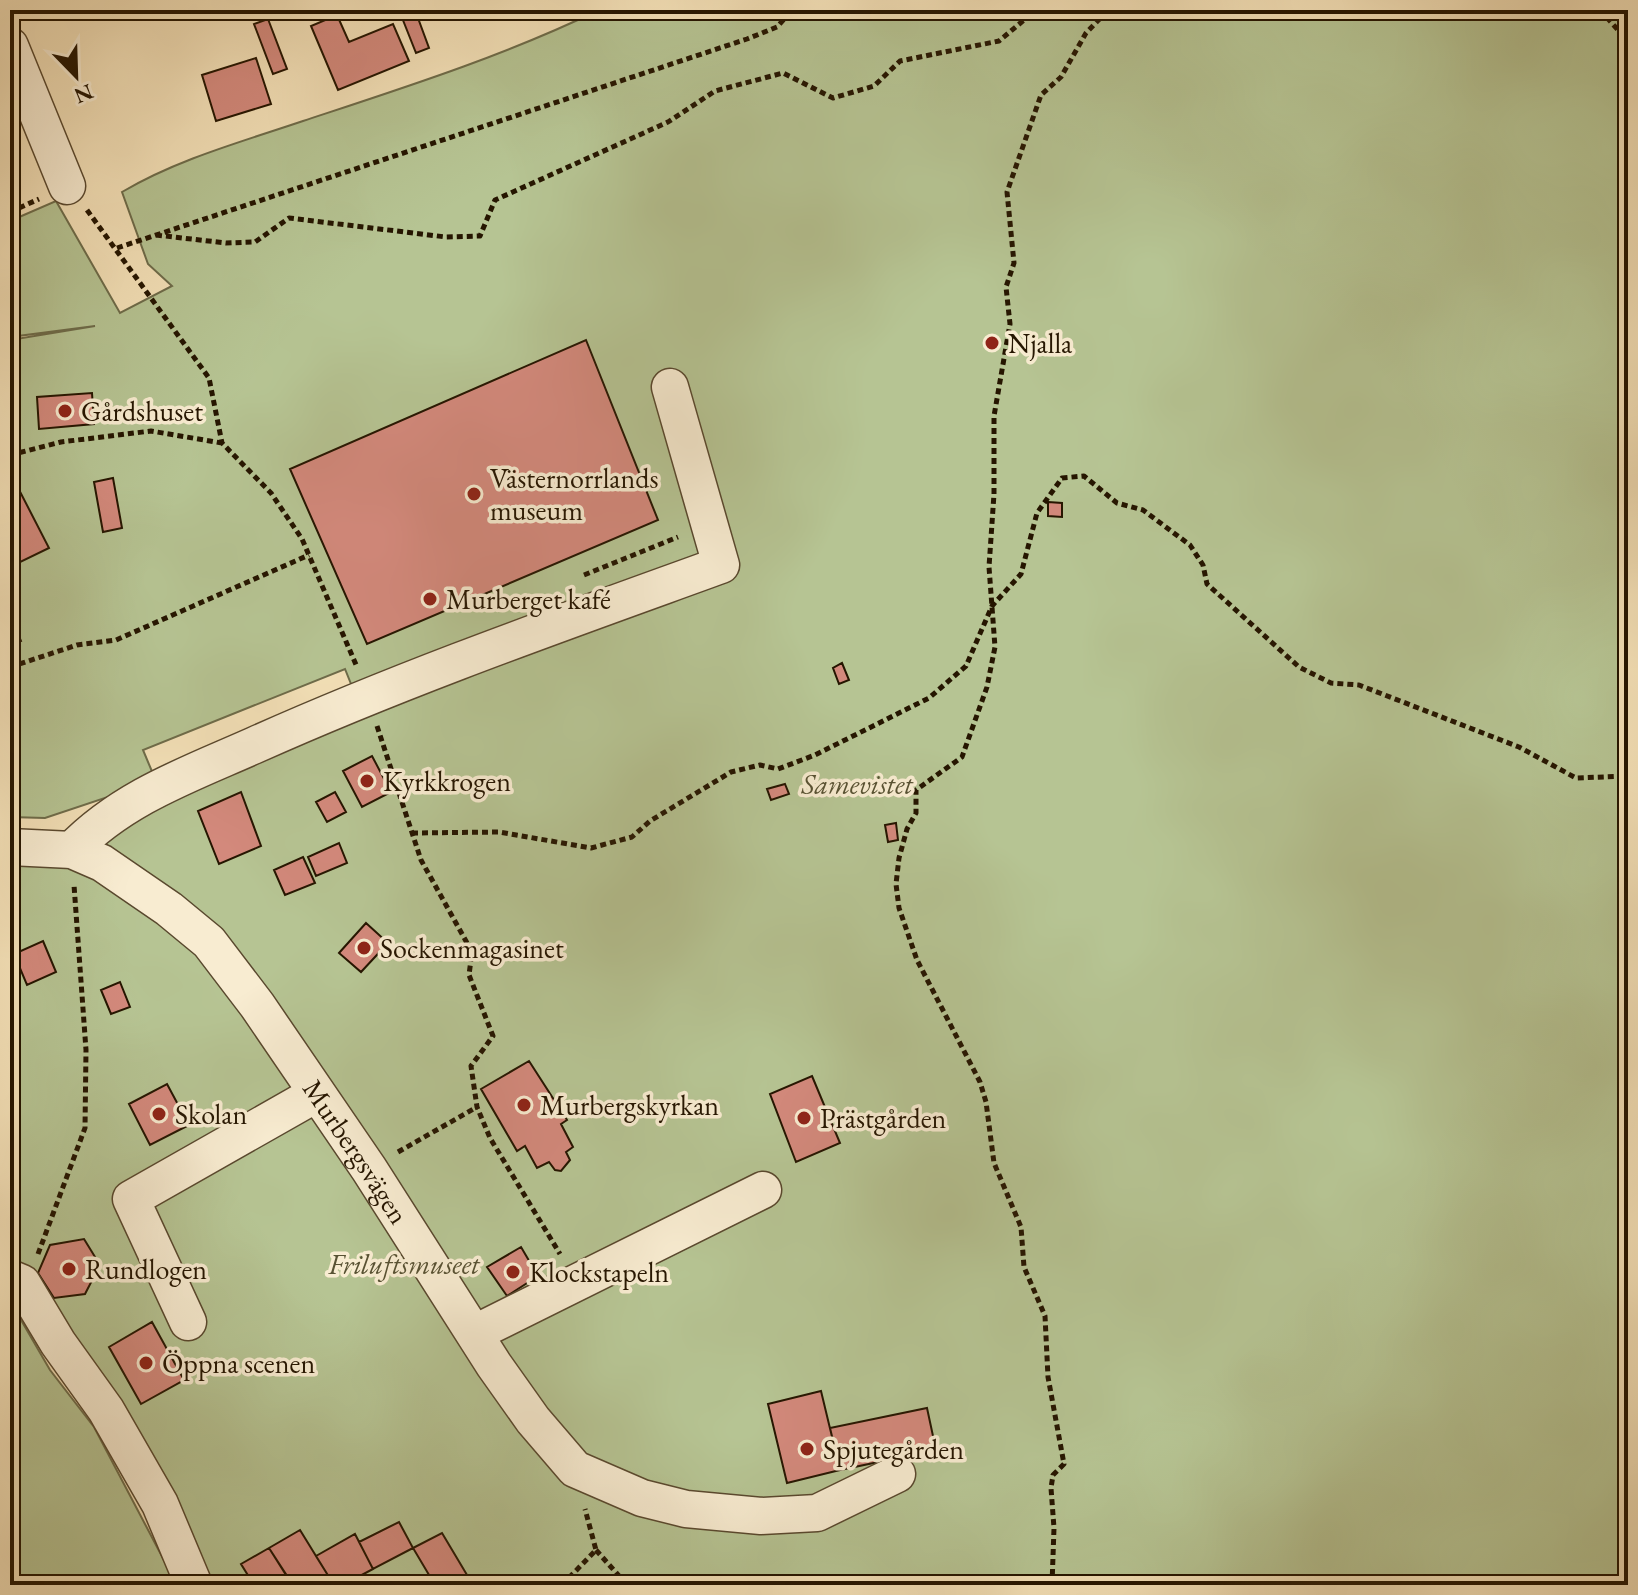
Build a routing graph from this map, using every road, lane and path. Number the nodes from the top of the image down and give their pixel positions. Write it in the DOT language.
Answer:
graph roads {
  1 [pos="792,10"];
  2 [pos="1036,10"];
  3 [pos="1108,10"];
  4 [pos="1600,10"];
  5 [pos="1628,41"];
  6 [pos="10,46"];
  7 [pos="67,186"];
  8 [pos="156,235"];
  9 [pos="117,248"];
  10 [pos="670,387"];
  11 [pos="222,443"];
  12 [pos="10,455"];
  13 [pos="309,555"];
  14 [pos="992,606"];
  15 [pos="10,667"];
  16 [pos="375,691"];
  17 [pos="1628,776"];
  18 [pos="412,833"];
  19 [pos="10,847"];
  20 [pos="72,850"];
  21 [pos="316,1094"];
  22 [pos="477,1107"];
  23 [pos="369,1169"];
  24 [pos="763,1190"];
  25 [pos="16,1280"];
  26 [pos="576,1283"];
  27 [pos="188,1322"];
  28 [pos="475,1333"];
  29 [pos="575,1469"];
  30 [pos="897,1474"];
  31 [pos="596,1550"];
  32 [pos="194,1585"];
  33 [pos="562,1585"];
  34 [pos="627,1585"];
  35 [pos="1052,1585"];
  1 -- 8 [label="path"];
  2 -- 8 [label="path"];
  3 -- 14 [label="path"];
  4 -- 5 [label="path"];
  6 -- 7 [label="street"];
  7 -- 9 [label="path"];
  8 -- 9 [label="path"];
  9 -- 11 [label="path"];
  10 -- 16 [label="street"];
  11 -- 12 [label="path"];
  11 -- 13 [label="path"];
  13 -- 15 [label="path"];
  13 -- 16 [label="path"];
  14 -- 17 [label="path"];
  14 -- 18 [label="path"];
  14 -- 35 [label="path"];
  16 -- 18 [label="path"];
  16 -- 20 [label="street"];
  18 -- 22 [label="path"];
  19 -- 20 [label="street, Murbergsvägen"];
  20 -- 21 [label="street, Murbergsvägen"];
  20 -- 25 [label="path"];
  21 -- 23 [label="street, Murbergsvägen"];
  21 -- 27 [label="street"];
  22 -- 23 [label="path"];
  22 -- 26 [label="path"];
  23 -- 28 [label="street, Murbergsvägen"];
  24 -- 26 [label="street"];
  25 -- 32 [label="street"];
  26 -- 28 [label="street"];
  28 -- 29 [label="street, Murbergsvägen"];
  29 -- 30 [label="street, Murbergsvägen"];
  29 -- 31 [label="path"];
  31 -- 33 [label="path"];
  31 -- 34 [label="path"];
}
